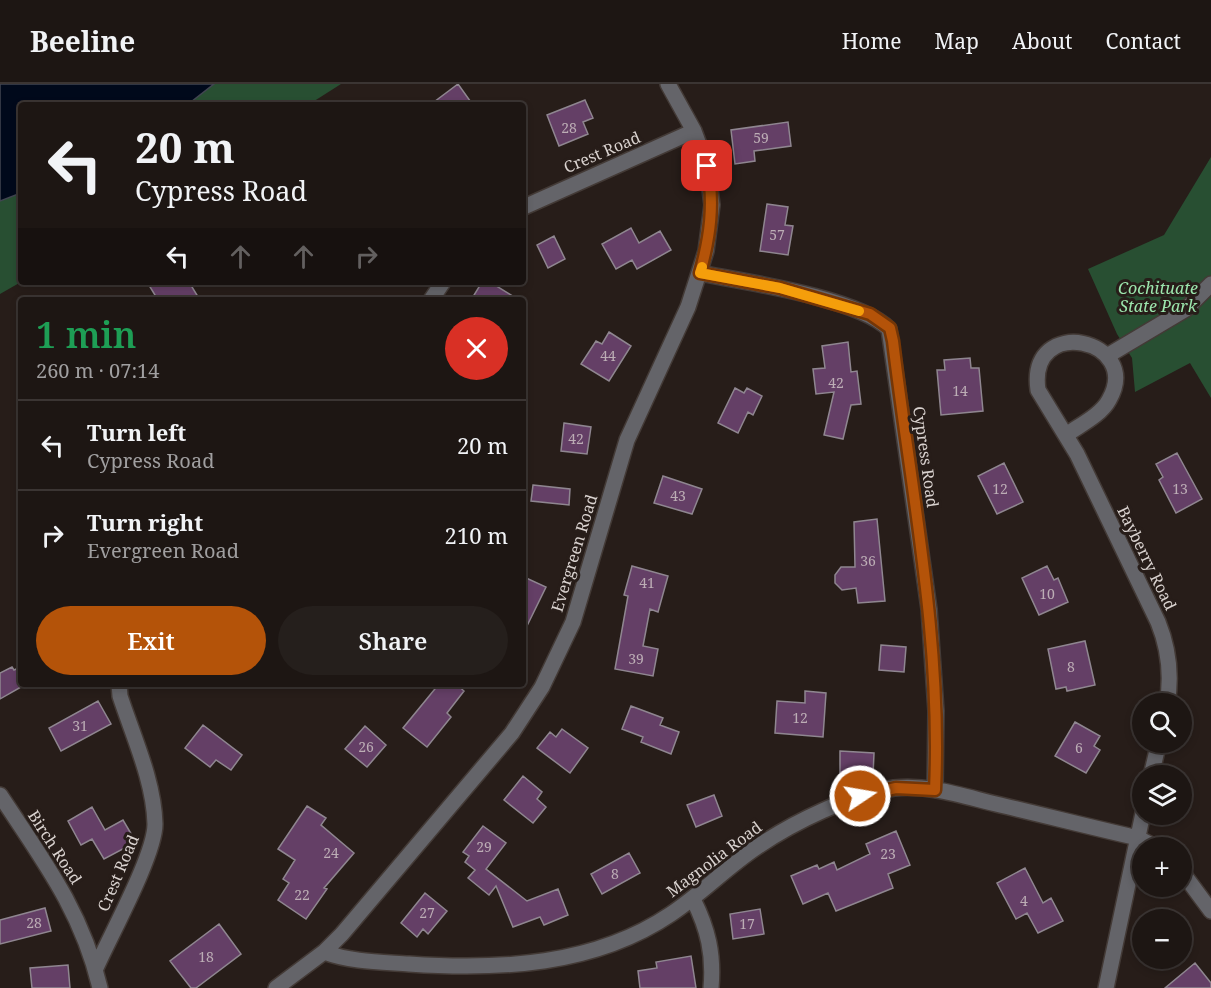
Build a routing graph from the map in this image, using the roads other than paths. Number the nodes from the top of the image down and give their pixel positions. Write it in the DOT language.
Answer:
graph roads {
  1 [pos="668,84"];
  2 [pos="694,131"];
  3 [pos="526,206"];
  4 [pos="700,273"];
  5 [pos="1211,284"];
  6 [pos="1107,356"];
  7 [pos="1066,435"];
  8 [pos="118,687"];
  9 [pos="1168,693"];
  10 [pos="935,790"];
  11 [pos="0,795"];
  12 [pos="1133,837"];
  13 [pos="1132,862"];
  14 [pos="1192,885"];
  15 [pos="693,898"];
  16 [pos="1211,911"];
  17 [pos="324,952"];
  18 [pos="96,968"];
  19 [pos="100,988"];
  20 [pos="276,988"];
  21 [pos="711,988"];
  22 [pos="1106,988"];
  1 -- 2 [label="street, Evergreen Road"];
  2 -- 3 [label="street, Crest Road"];
  2 -- 4 [label="street, Evergreen Road"];
  4 -- 10 [label="street, Cypress Road"];
  4 -- 17 [label="street, Evergreen Road"];
  5 -- 6 [label="street"];
  6 -- 7 [label="street"];
  6 -- 7 [label="street, Bayberry Road"];
  7 -- 9 [label="street, Bayberry Road"];
  8 -- 18 [label="street, Crest Road"];
  10 -- 12 [label="street, Magnolia Road"];
  10 -- 15 [label="street, Magnolia Road"];
  11 -- 18 [label="street, Birch Road"];
  13 -- 22 [label="street"];
  14 -- 16 [label="street"];
  15 -- 17 [label="street, Magnolia Road"];
  15 -- 21 [label="street"];
  17 -- 20 [label="street, Evergreen Road"];
  18 -- 19 [label="street, Birch Road"];
}
